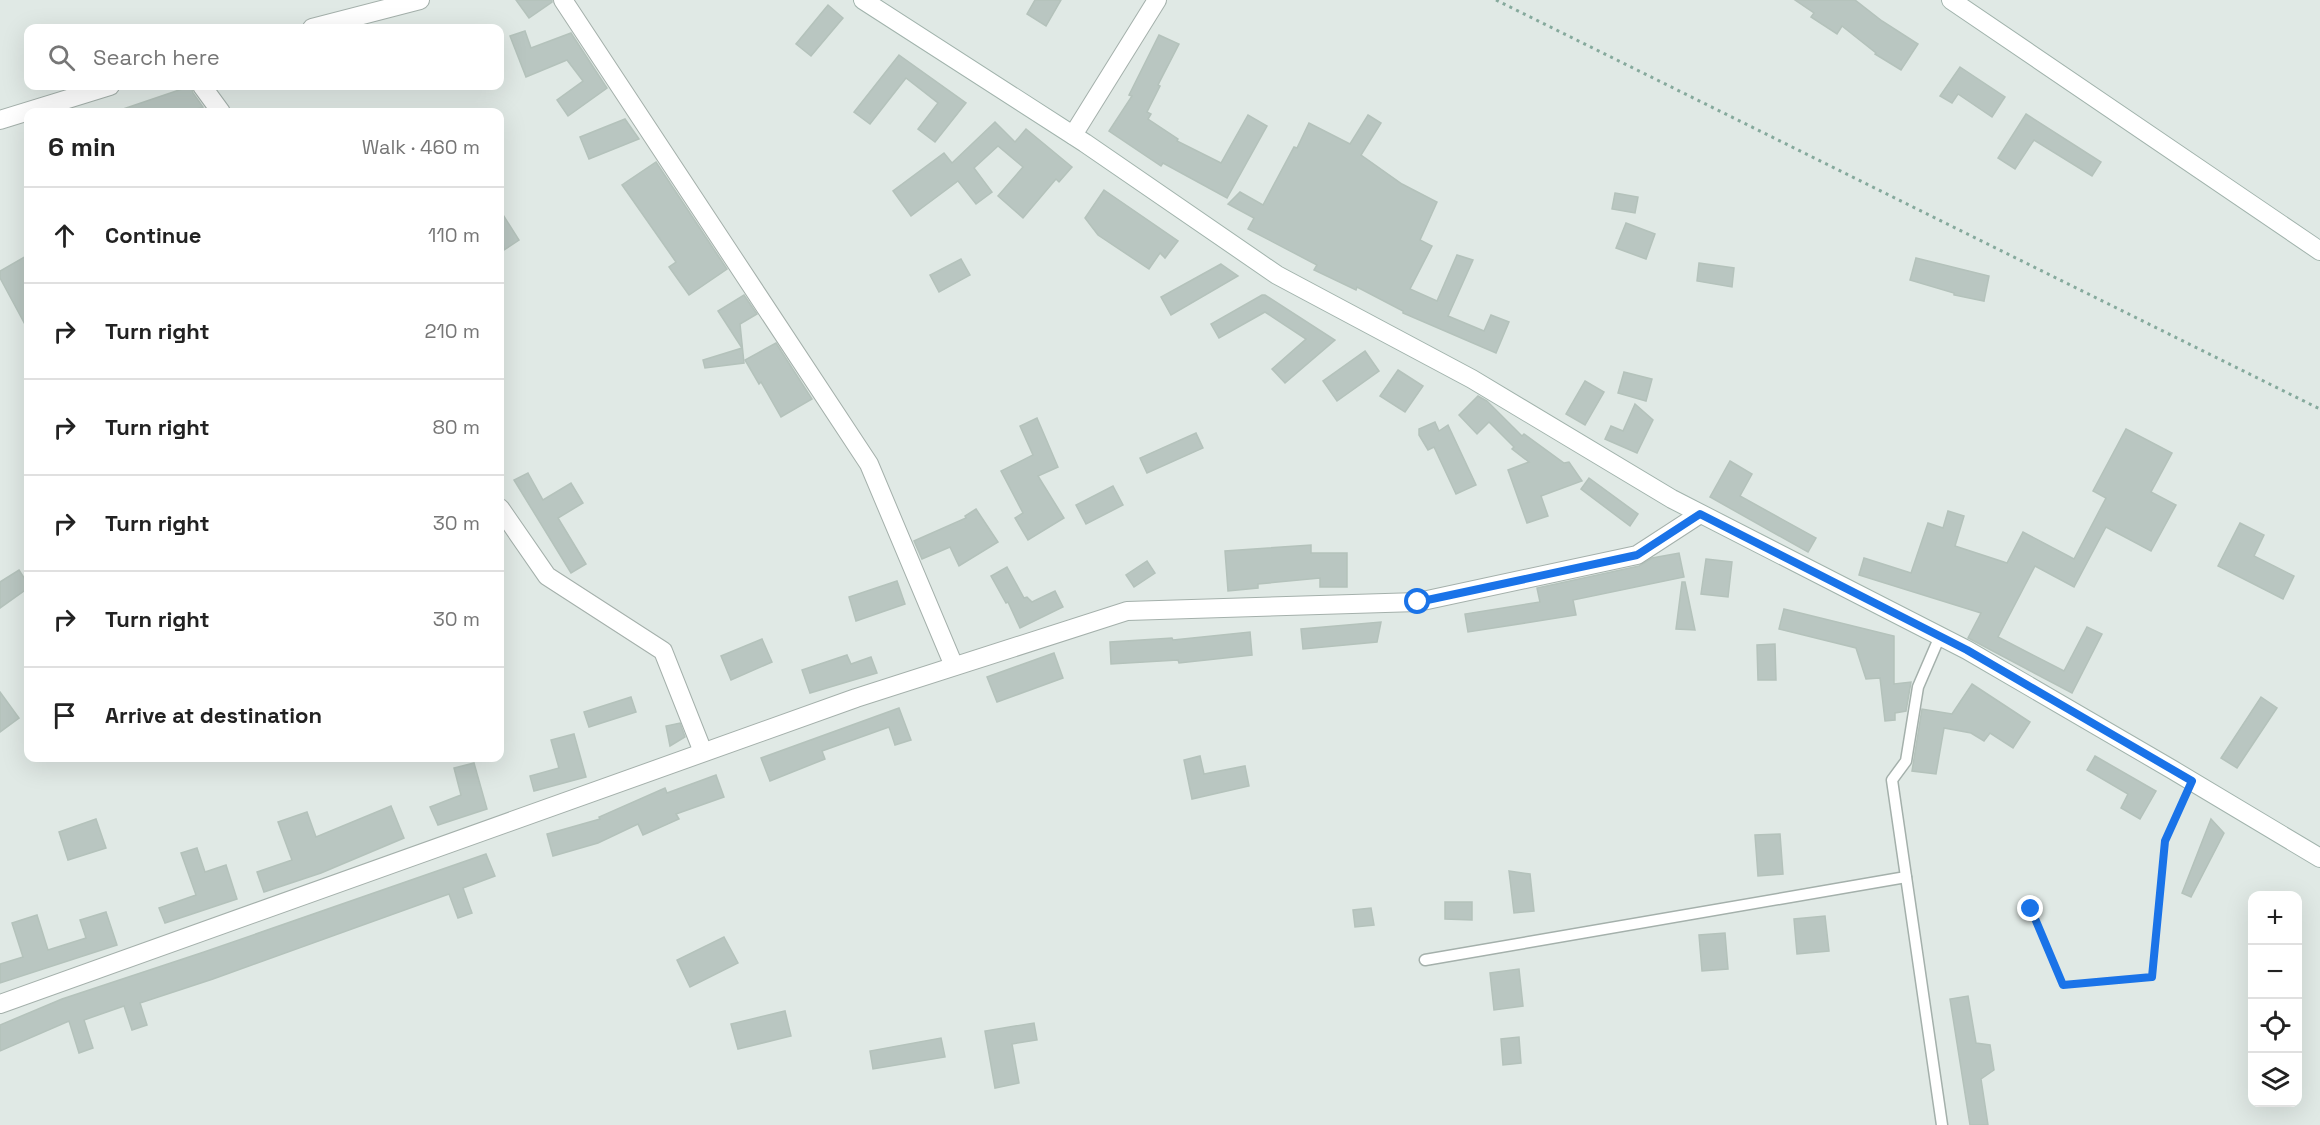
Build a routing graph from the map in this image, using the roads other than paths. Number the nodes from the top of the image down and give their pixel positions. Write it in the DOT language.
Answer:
graph roads {
  1 [pos="420,0"];
  2 [pos="564,0"];
  3 [pos="863,0"];
  4 [pos="1157,0"];
  5 [pos="1951,0"];
  6 [pos="327,24"];
  7 [pos="97,90"];
  8 [pos="204,90"];
  9 [pos="39,108"];
  10 [pos="217,108"];
  11 [pos="24,113"];
  12 [pos="0,120"];
  13 [pos="1073,135"];
  14 [pos="2320,251"];
  15 [pos="504,514"];
  16 [pos="1700,514"];
  17 [pos="1940,636"];
  18 [pos="954,666"];
  19 [pos="703,752"];
  20 [pos="2320,858"];
  21 [pos="1906,877"];
  22 [pos="1425,960"];
  23 [pos="0,1004"];
  24 [pos="1942,1125"];
  1 -- 6 [label="street"];
  2 -- 18 [label="street"];
  3 -- 13 [label="street"];
  4 -- 13 [label="street"];
  5 -- 14 [label="street"];
  7 -- 9 [label="street"];
  8 -- 10 [label="street"];
  11 -- 12 [label="street"];
  13 -- 16 [label="street"];
  15 -- 19 [label="street"];
  16 -- 17 [label="street"];
  16 -- 18 [label="street"];
  17 -- 20 [label="street"];
  17 -- 21 [label="lane"];
  18 -- 19 [label="street"];
  19 -- 23 [label="street"];
  21 -- 22 [label="lane"];
  21 -- 24 [label="lane"];
}
